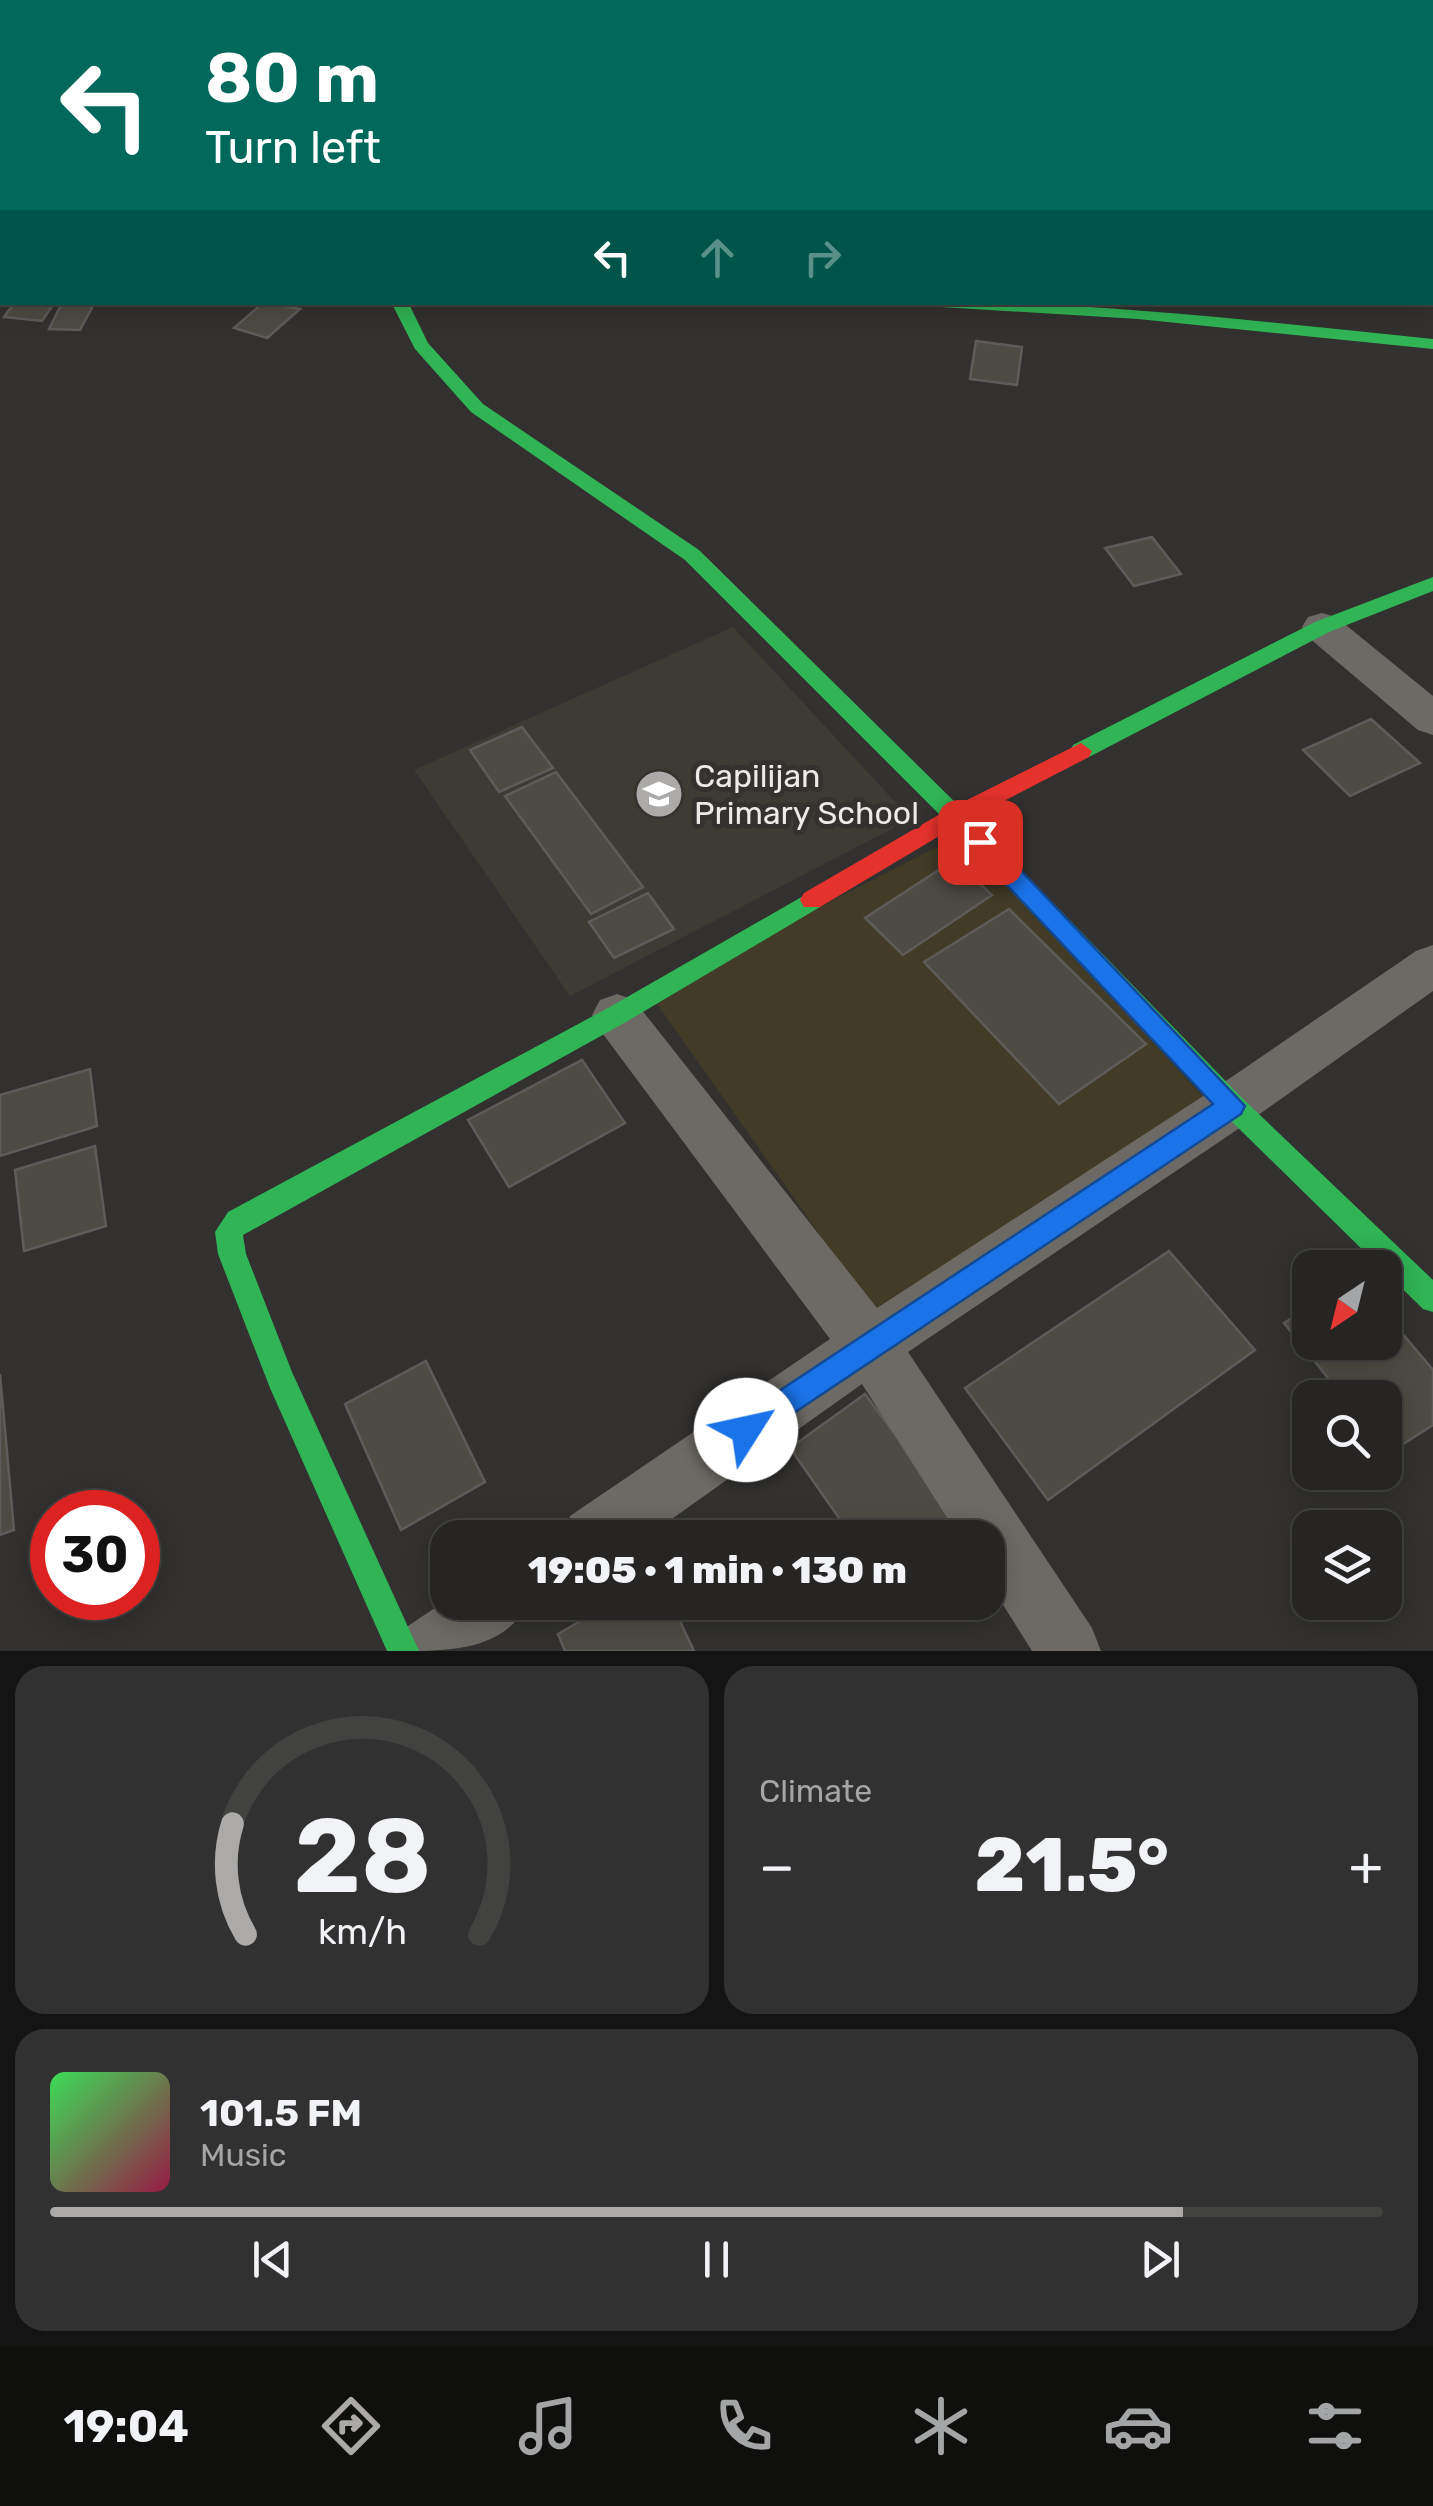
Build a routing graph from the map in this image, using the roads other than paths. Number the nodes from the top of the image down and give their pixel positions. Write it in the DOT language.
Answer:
graph roads {
  1 [pos="400,305"];
  2 [pos="990,305"];
  3 [pos="1433,344"];
  4 [pos="1433,584"];
  5 [pos="1322,626"];
  6 [pos="1433,719"];
  7 [pos="955,816"];
  8 [pos="1433,965"];
  9 [pos="618,1016"];
  10 [pos="1232,1106"];
  11 [pos="1433,1299"];
  12 [pos="870,1345"];
  13 [pos="618,1520"];
  14 [pos="472,1620"];
  15 [pos="403,1651"];
  16 [pos="428,1651"];
  17 [pos="1069,1651"];
  1 -- 7 [label="street"];
  2 -- 3 [label="street"];
  4 -- 5 [label="street"];
  5 -- 6 [label="street"];
  5 -- 7 [label="street"];
  7 -- 9 [label="street"];
  7 -- 10 [label="street"];
  8 -- 10 [label="street"];
  9 -- 12 [label="street"];
  9 -- 15 [label="street"];
  10 -- 11 [label="street"];
  10 -- 12 [label="street"];
  12 -- 13 [label="street"];
  12 -- 17 [label="street"];
  14 -- 16 [label="street"];
}
